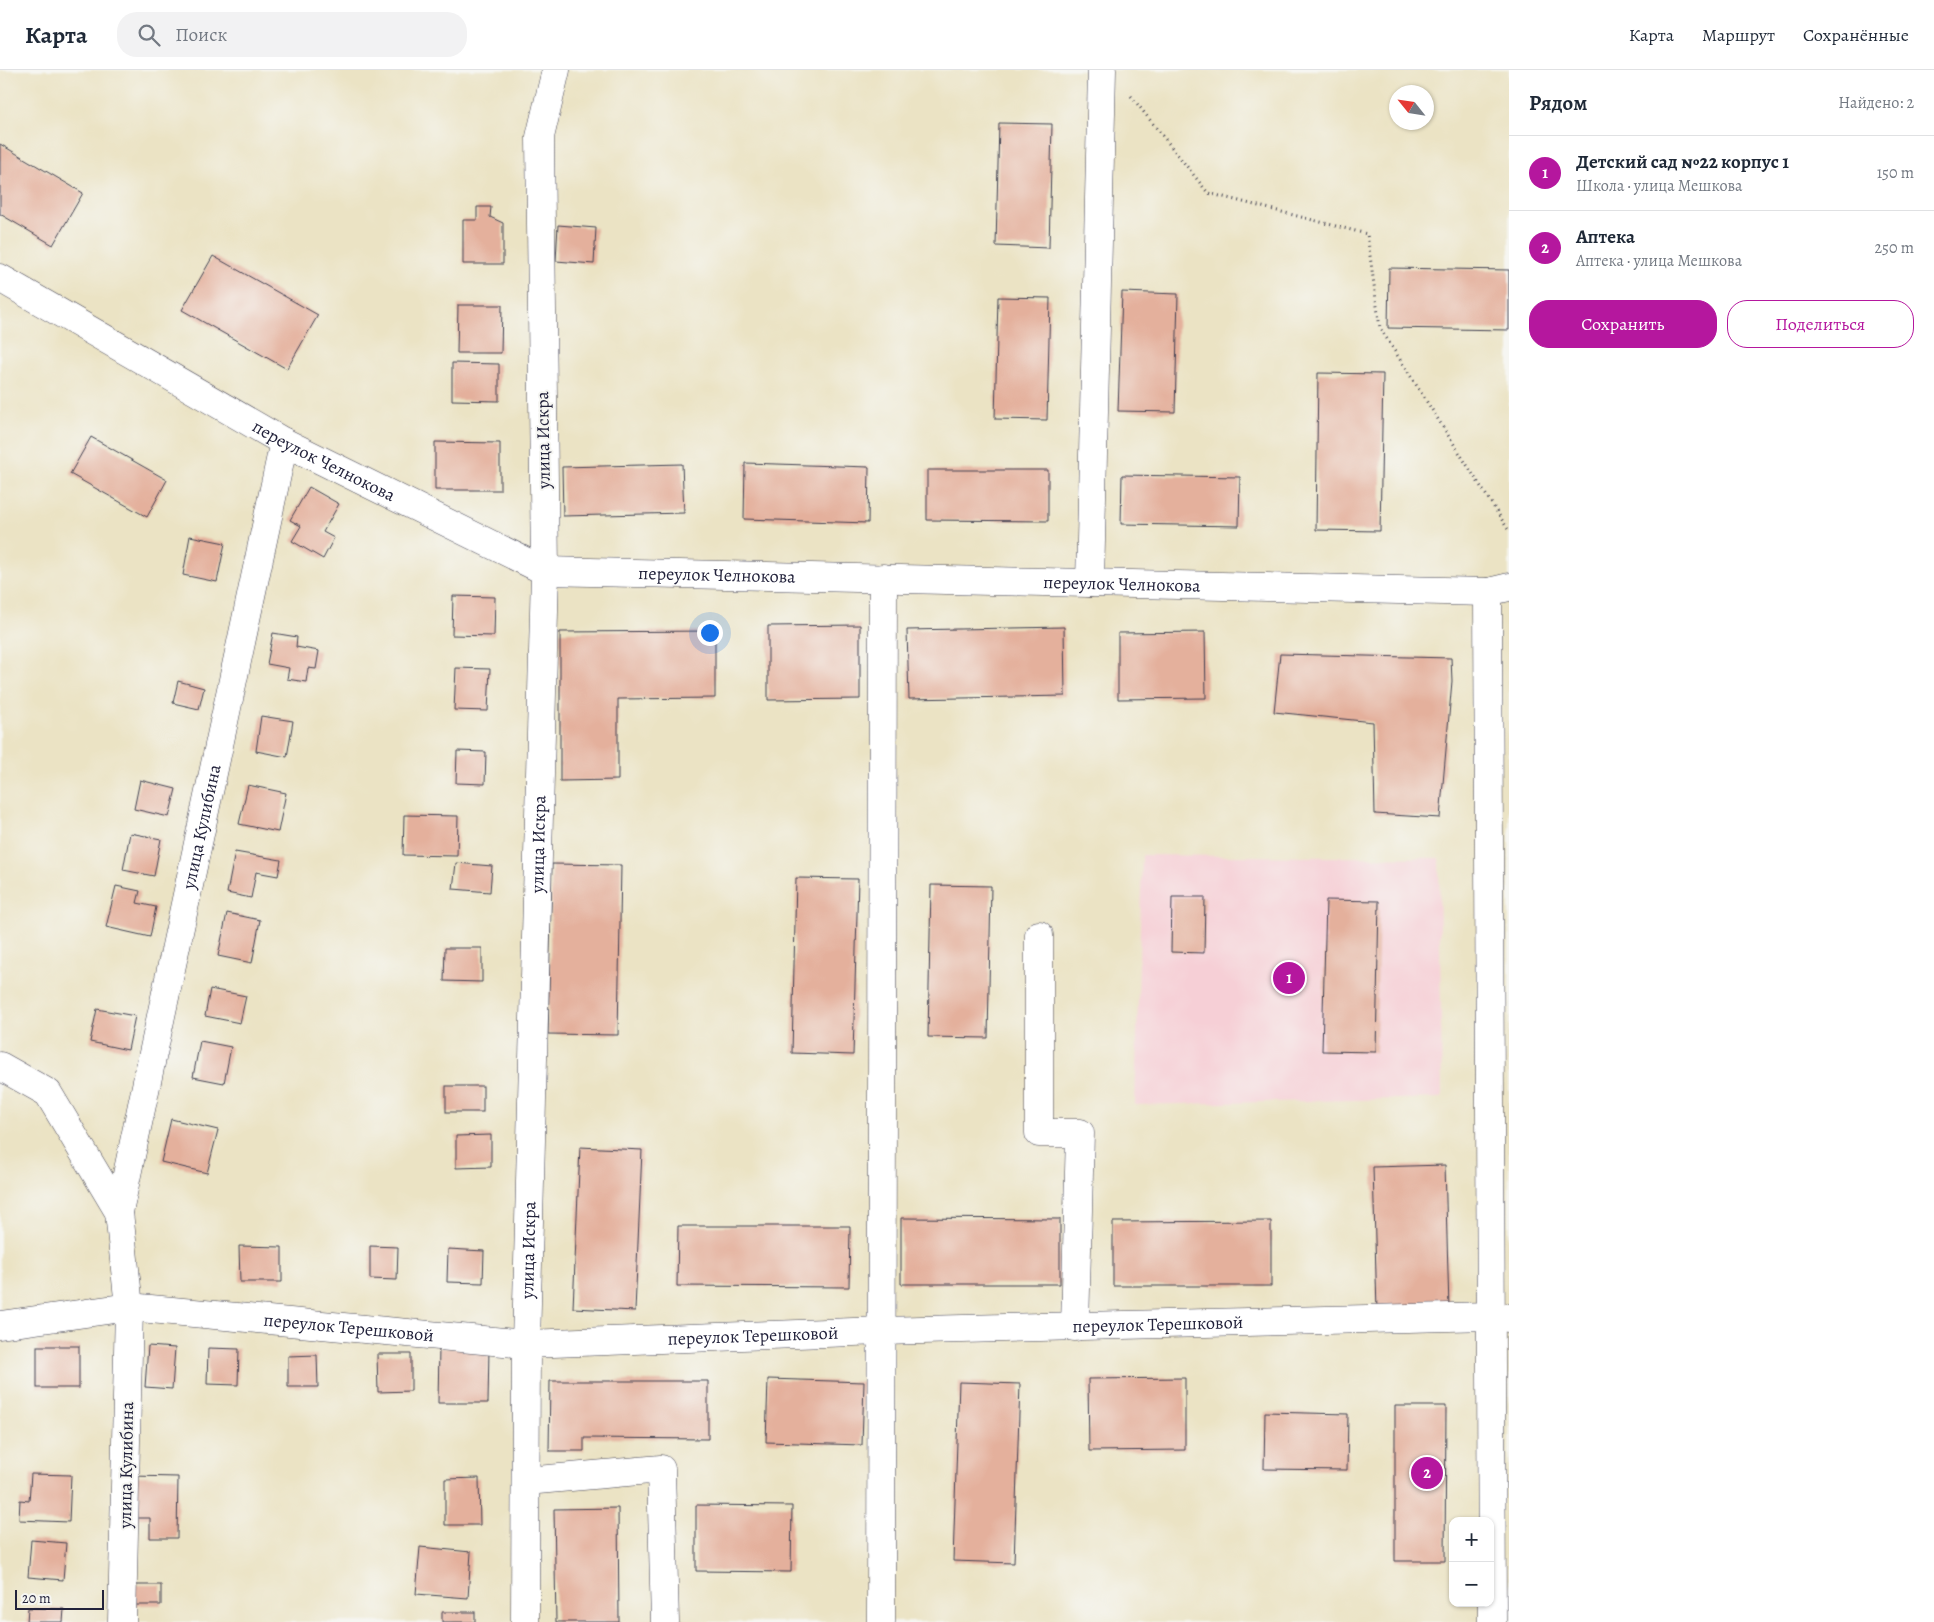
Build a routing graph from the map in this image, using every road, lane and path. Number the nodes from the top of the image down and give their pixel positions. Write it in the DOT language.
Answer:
graph roads {
  1 [pos="556,70"];
  2 [pos="1102,70"];
  3 [pos="1128,93"];
  4 [pos="0,278"];
  5 [pos="284,442"];
  6 [pos="1509,531"];
  7 [pos="545,571"];
  8 [pos="884,578"];
  9 [pos="1090,583"];
  10 [pos="1499,590"];
  11 [pos="1039,936"];
  12 [pos="0,1066"];
  13 [pos="119,1212"];
  14 [pos="129,1307"];
  15 [pos="1500,1317"];
  16 [pos="0,1325"];
  17 [pos="1075,1327"];
  18 [pos="882,1332"];
  19 [pos="526,1344"];
  20 [pos="526,1481"];
  21 [pos="122,1622"];
  22 [pos="524,1622"];
  23 [pos="665,1622"];
  24 [pos="881,1622"];
  25 [pos="1492,1622"];
  1 -- 7 [label="street, улица Искра"];
  2 -- 9 [label="street"];
  3 -- 6 [label="path"];
  4 -- 5 [label="street, переулок Челнокова"];
  5 -- 7 [label="street, переулок Челнокова"];
  5 -- 13 [label="street, улица Кулибина"];
  7 -- 8 [label="street, переулок Челнокова"];
  7 -- 19 [label="street, улица Искра"];
  8 -- 9 [label="street, переулок Челнокова"];
  8 -- 18 [label="street"];
  9 -- 10 [label="street, переулок Челнокова"];
  10 -- 15 [label="street"];
  11 -- 17 [label="street"];
  12 -- 13 [label="street"];
  13 -- 14 [label="street, улица Кулибина"];
  14 -- 16 [label="street, переулок Терешковой"];
  14 -- 19 [label="street, переулок Терешковой"];
  14 -- 21 [label="street, улица Кулибина"];
  15 -- 17 [label="street, переулок Терешковой"];
  15 -- 25 [label="street"];
  17 -- 18 [label="street, переулок Терешковой"];
  18 -- 19 [label="street, переулок Терешковой"];
  18 -- 24 [label="street"];
  19 -- 20 [label="street, улица Искра"];
  20 -- 22 [label="street, улица Искра"];
  20 -- 23 [label="street"];
}
